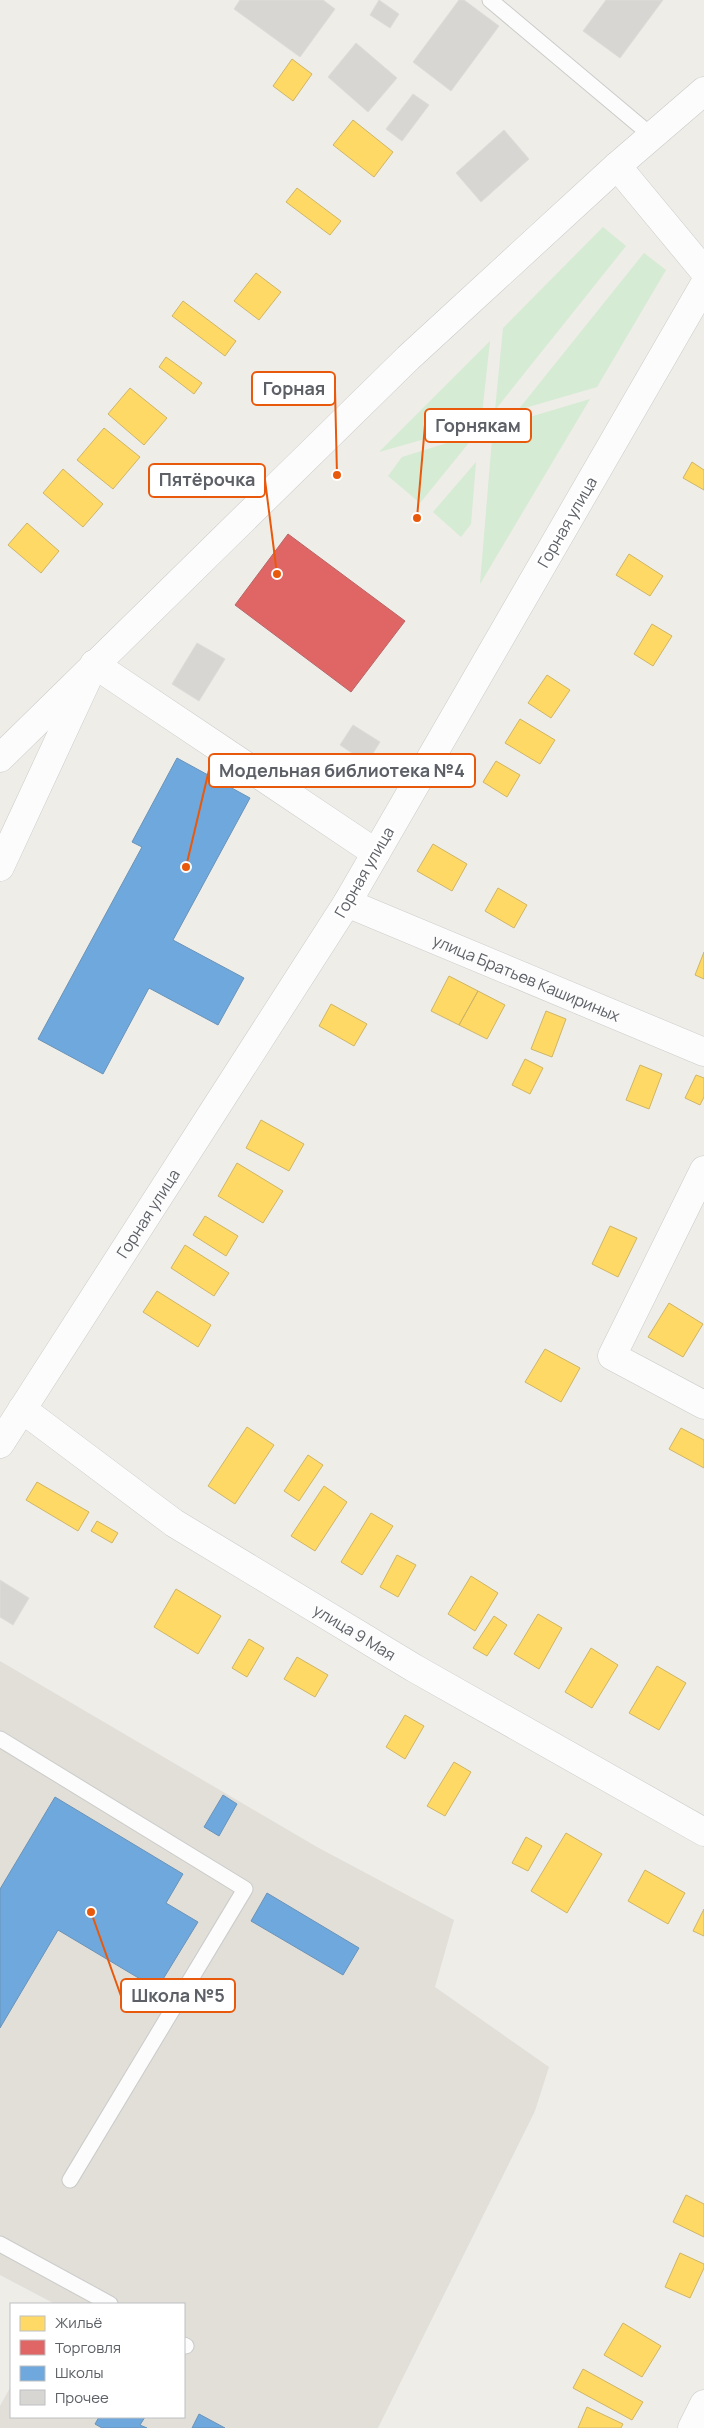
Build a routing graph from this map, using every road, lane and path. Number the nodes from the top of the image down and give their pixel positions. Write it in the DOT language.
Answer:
graph roads {
  1 [pos="490,0"];
  2 [pos="704,91"];
  3 [pos="652,136"];
  4 [pos="616,166"];
  5 [pos="704,271"];
  6 [pos="704,285"];
  7 [pos="94,664"];
  8 [pos="0,758"];
  9 [pos="376,852"];
  10 [pos="0,867"];
  11 [pos="347,902"];
  12 [pos="704,1052"];
  13 [pos="704,1170"];
  14 [pos="704,1405"];
  15 [pos="22,1409"];
  16 [pos="0,1444"];
  17 [pos="0,1739"];
  18 [pos="704,1832"];
  19 [pos="70,2180"];
  20 [pos="0,2244"];
  21 [pos="108,2303"];
  22 [pos="704,2404"];
  23 [pos="692,2428"];
  1 -- 3 [label="lane"];
  2 -- 3 [label="street"];
  3 -- 4 [label="street"];
  4 -- 5 [label="street"];
  4 -- 7 [label="street"];
  6 -- 9 [label="street, Горная улица"];
  7 -- 8 [label="street"];
  7 -- 9 [label="street"];
  7 -- 10 [label="street"];
  9 -- 11 [label="street, Горная улица"];
  11 -- 12 [label="street, улица Братьев Кашириных"];
  11 -- 15 [label="street, Горная улица"];
  13 -- 14 [label="street"];
  15 -- 16 [label="street, Горная улица"];
  15 -- 18 [label="street, улица 9 Мая"];
  17 -- 19 [label="lane"];
  20 -- 21 [label="lane"];
  22 -- 23 [label="street"];
}
